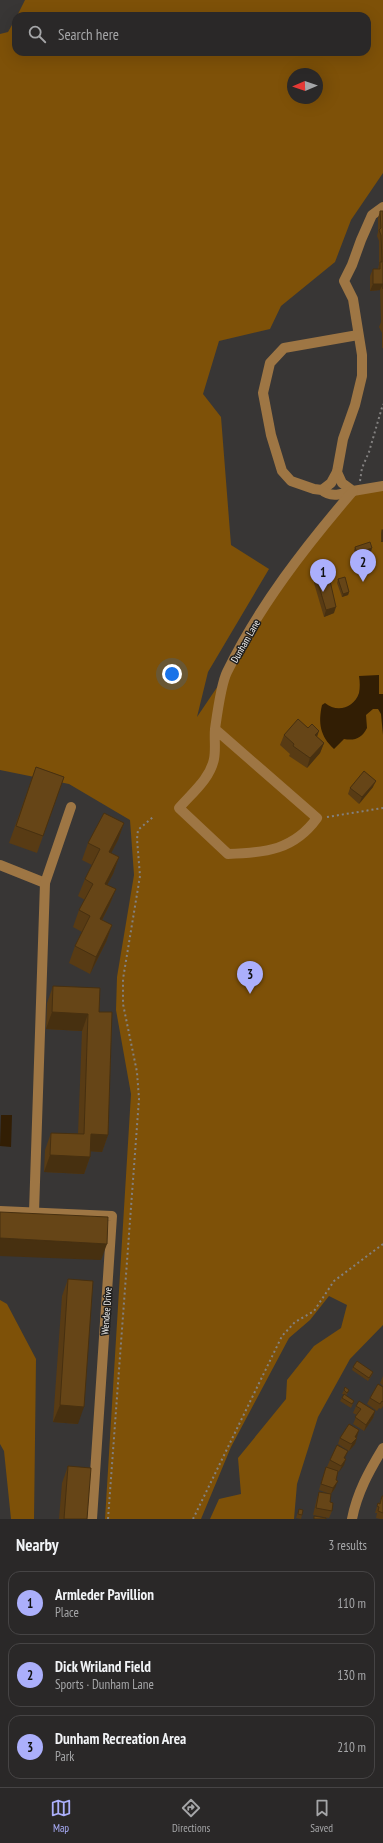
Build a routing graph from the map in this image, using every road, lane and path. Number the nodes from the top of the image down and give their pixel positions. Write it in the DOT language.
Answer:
graph roads {
  1 [pos="383,207"];
  2 [pos="358,335"];
  3 [pos="383,404"];
  4 [pos="337,472"];
  5 [pos="383,486"];
  6 [pos="356,488"];
  7 [pos="322,490"];
  8 [pos="215,729"];
  9 [pos="71,807"];
  10 [pos="383,808"];
  11 [pos="152,817"];
  12 [pos="317,818"];
  13 [pos="0,865"];
  14 [pos="45,883"];
  15 [pos="0,1211"];
  16 [pos="34,1212"];
  17 [pos="383,1244"];
  18 [pos="383,1448"];
  19 [pos="92,1519"];
  20 [pos="108,1519"];
  21 [pos="193,1519"];
  22 [pos="352,1519"];
  1 -- 2 [label="street"];
  2 -- 4 [label="street"];
  2 -- 7 [label="street"];
  3 -- 6 [label="path"];
  4 -- 6 [label="street"];
  4 -- 7 [label="street"];
  5 -- 6 [label="street"];
  6 -- 7 [label="street"];
  6 -- 8 [label="street, Dunham Lane"];
  8 -- 12 [label="street"];
  8 -- 12 [label="street, Dunham Lane"];
  9 -- 14 [label="street"];
  10 -- 12 [label="path"];
  11 -- 20 [label="path"];
  13 -- 14 [label="street"];
  14 -- 16 [label="street"];
  15 -- 16 [label="street, Wendee Drive"];
  16 -- 19 [label="street, Wendee Drive"];
  17 -- 21 [label="path"];
  18 -- 22 [label="street"];
}
